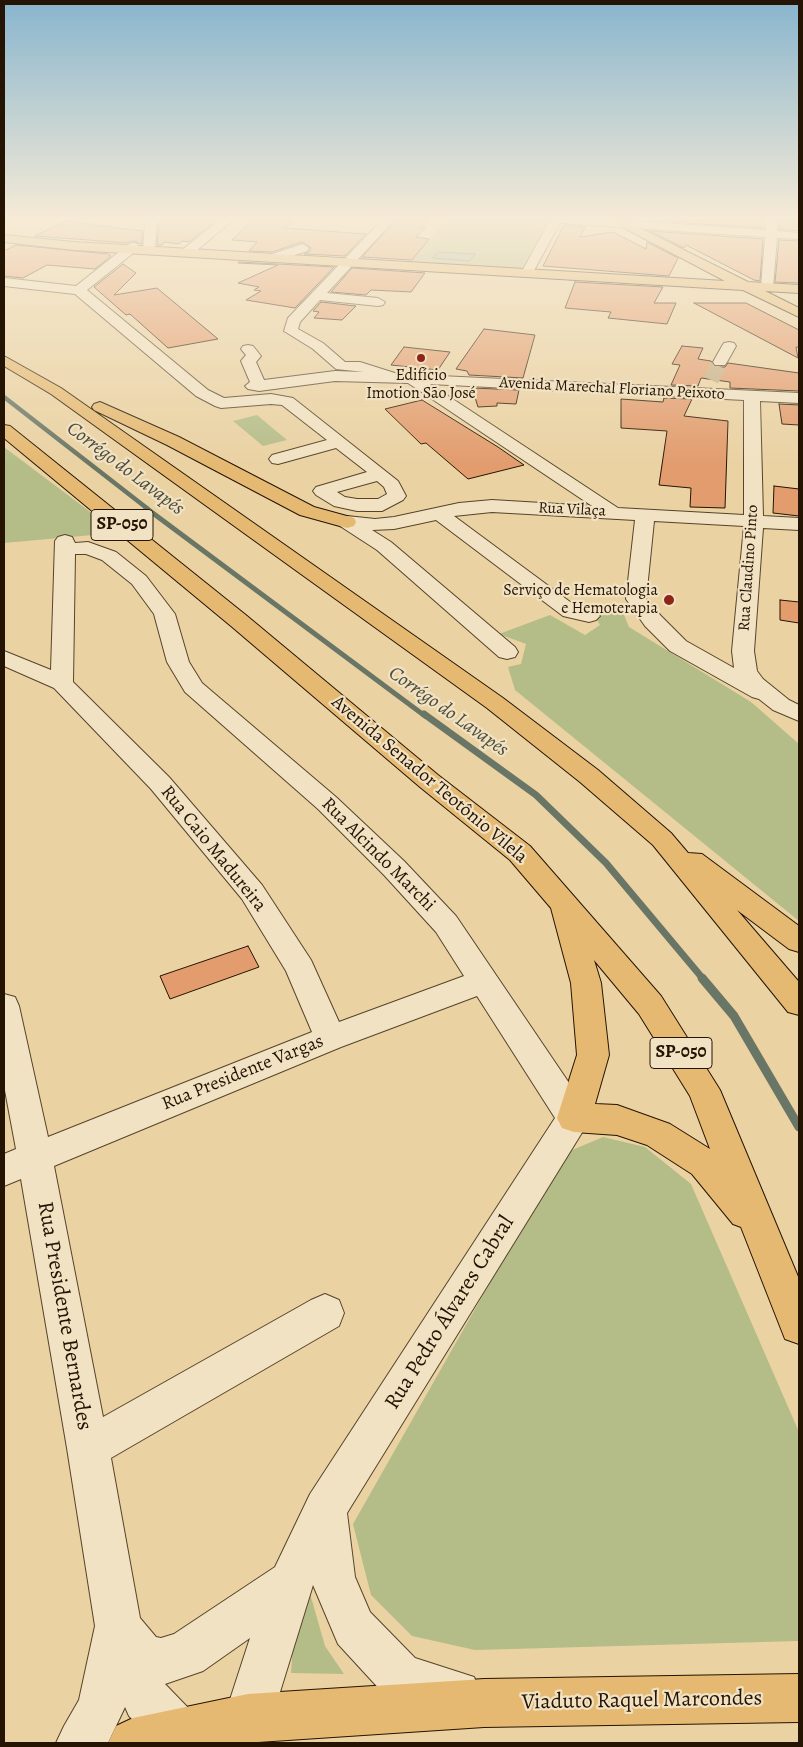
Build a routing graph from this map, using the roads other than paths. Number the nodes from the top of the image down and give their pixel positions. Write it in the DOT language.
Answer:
graph roads {
  1 [pos="93,302"];
  2 [pos="311,302"];
  3 [pos="373,302"];
  4 [pos="378,302"];
  5 [pos="776,302"];
  6 [pos="799,313"];
  7 [pos="729,346"];
  8 [pos="248,350"];
  9 [pos="4,360"];
  10 [pos="720,362"];
  11 [pos="338,371"];
  12 [pos="404,378"];
  13 [pos="259,386"];
  14 [pos="56,391"];
  15 [pos="202,392"];
  16 [pos="752,396"];
  17 [pos="799,398"];
  18 [pos="4,430"];
  19 [pos="339,442"];
  20 [pos="278,460"];
  21 [pos="380,474"];
  22 [pos="612,512"];
  23 [pos="440,514"];
  24 [pos="645,514"];
  25 [pos="754,521"];
  26 [pos="347,522"];
  27 [pos="394,523"];
  28 [pos="799,524"];
  29 [pos="384,546"];
  30 [pos="589,616"];
  31 [pos="507,652"];
  32 [pos="4,658"];
  33 [pos="62,683"];
  34 [pos="768,696"];
  35 [pos="799,714"];
  36 [pos="662,839"];
  37 [pos="563,901"];
  38 [pos="799,941"];
  39 [pos="483,981"];
  40 [pos="799,1003"];
  41 [pos="4,1006"];
  42 [pos="330,1038"];
  43 [pos="574,1118"];
  44 [pos="19,1164"];
  45 [pos="760,1228"];
  46 [pos="325,1313"];
  47 [pos="799,1325"];
  48 [pos="88,1448"];
  49 [pos="325,1509"];
  50 [pos="291,1583"];
  51 [pos="118,1626"];
  52 [pos="799,1698"];
  53 [pos="484,1703"];
  54 [pos="248,1718"];
  55 [pos="180,1734"];
  56 [pos="81,1743"];
  57 [pos="133,1743"];
  1 -- 15 [label="street"];
  2 -- 11 [label="street"];
  3 -- 4 [label="street"];
  5 -- 6 [label="main road"];
  7 -- 10 [label="street"];
  8 -- 13 [label="street"];
  9 -- 14 [label="main road"];
  11 -- 12 [label="street, Avenida Marechal Floriano Peixoto"];
  11 -- 13 [label="street, Avenida Marechal Floriano Peixoto"];
  12 -- 16 [label="street, Avenida Marechal Floriano Peixoto"];
  12 -- 22 [label="street"];
  13 -- 15 [label="street, Avenida Marechal Floriano Peixoto"];
  14 -- 26 [label="main road"];
  14 -- 36 [label="main road"];
  15 -- 19 [label="street"];
  16 -- 17 [label="street, Avenida Marechal Floriano Peixoto"];
  16 -- 25 [label="street, Rua Claudino Pinto"];
  18 -- 37 [label="main road, Avenida Senador Teotônio Vilela / SP-050"];
  19 -- 20 [label="street"];
  19 -- 21 [label="street"];
  22 -- 23 [label="street, Rua Vilaça"];
  22 -- 24 [label="street, Rua Vilaça"];
  23 -- 27 [label="street, Rua Vilaça"];
  23 -- 30 [label="street"];
  24 -- 25 [label="street, Rua Vilaça"];
  24 -- 34 [label="street"];
  25 -- 28 [label="street, Rua Vilaça"];
  25 -- 34 [label="street, Rua Claudino Pinto"];
  26 -- 27 [label="street, Rua Vilaça"];
  26 -- 29 [label="street"];
  27 -- 29 [label="street"];
  29 -- 31 [label="street"];
  32 -- 33 [label="street, Rua Caio Madureira"];
  33 -- 39 [label="street, Rua Alcindo Marchi"];
  33 -- 42 [label="street, Rua Caio Madureira"];
  34 -- 35 [label="street, Rua Claudino Pinto"];
  36 -- 38 [label="main road"];
  36 -- 40 [label="main road"];
  37 -- 43 [label="main road"];
  37 -- 45 [label="main road, Avenida Senador Teotônio Vilela / SP-050"];
  39 -- 42 [label="street, Rua Presidente Vargas"];
  39 -- 43 [label="street, Rua Alcindo Marchi"];
  41 -- 44 [label="street, Rua Presidente Bernardes"];
  42 -- 44 [label="street, Rua Presidente Vargas"];
  43 -- 45 [label="main road"];
  43 -- 49 [label="street, Rua Pedro Álvares Cabral"];
  44 -- 48 [label="street, Rua Presidente Bernardes"];
  45 -- 47 [label="main road, Avenida Senador Teotônio Vilela / SP-050"];
  46 -- 48 [label="street"];
  48 -- 51 [label="street, Rua Presidente Bernardes"];
  49 -- 50 [label="street, Rua Pedro Álvares Cabral"];
  49 -- 53 [label="street"];
  50 -- 51 [label="street"];
  50 -- 54 [label="street, Rua Pedro Álvares Cabral"];
  51 -- 55 [label="street"];
  51 -- 56 [label="street"];
  52 -- 53 [label="main road, Viaduto Raquel Marcondes"];
  53 -- 54 [label="main road, Viaduto Raquel Marcondes"];
  54 -- 55 [label="main road, Viaduto Raquel Marcondes"];
  55 -- 57 [label="main road, Viaduto Raquel Marcondes"];
}
